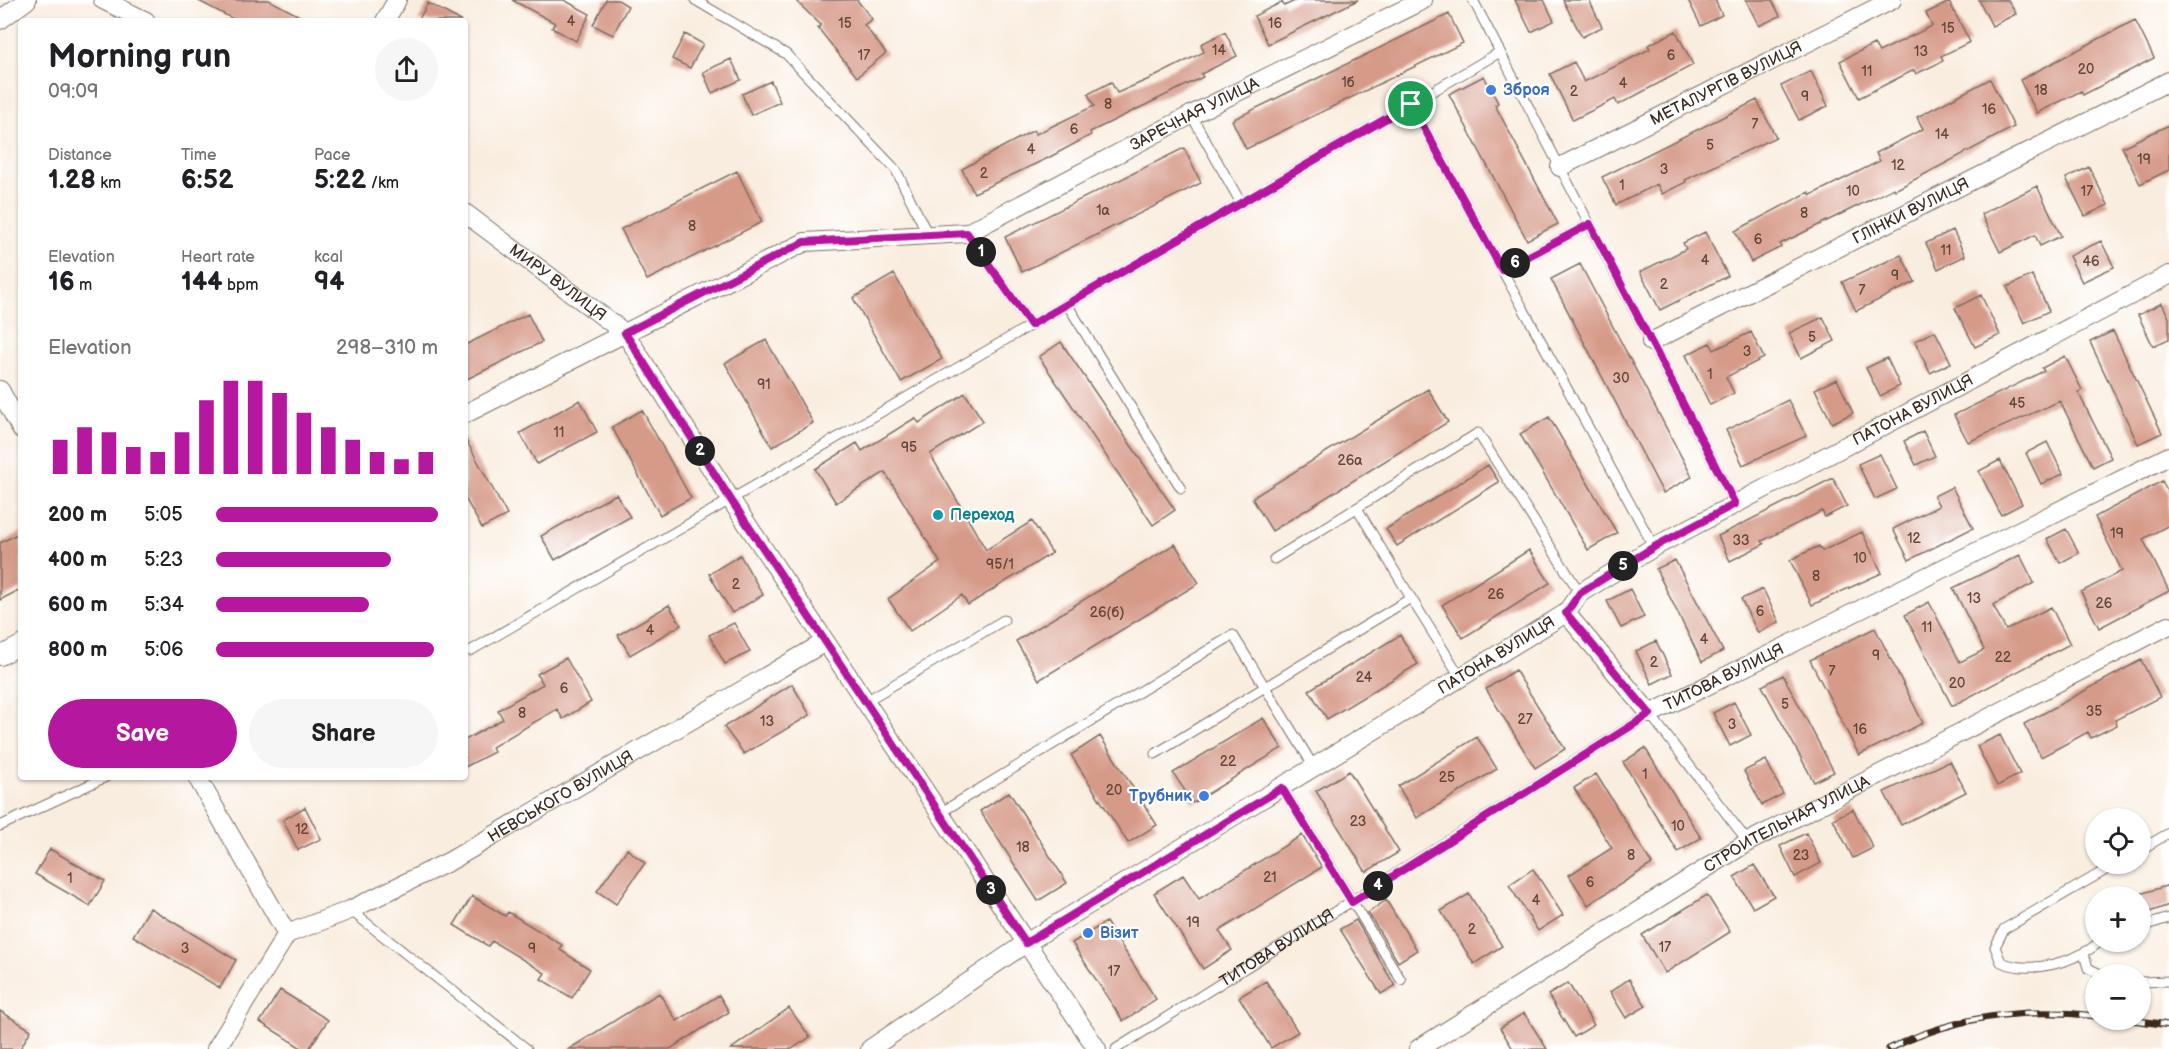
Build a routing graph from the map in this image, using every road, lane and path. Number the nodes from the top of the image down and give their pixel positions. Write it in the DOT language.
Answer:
graph roads {
  1 [pos="27,0"];
  2 [pos="103,0"];
  3 [pos="396,0"];
  4 [pos="695,0"];
  5 [pos="1424,0"];
  6 [pos="1473,0"];
  7 [pos="1892,0"];
  8 [pos="140,18"];
  9 [pos="387,18"];
  10 [pos="0,20"];
  11 [pos="1500,52"];
  12 [pos="2169,81"];
  13 [pos="1411,104"];
  14 [pos="1191,115"];
  15 [pos="1560,166"];
  16 [pos="1240,203"];
  17 [pos="468,215"];
  18 [pos="1590,224"];
  19 [pos="967,233"];
  20 [pos="928,235"];
  21 [pos="1502,270"];
  22 [pos="2169,275"];
  23 [pos="1067,304"];
  24 [pos="1031,325"];
  25 [pos="625,333"];
  26 [pos="1651,342"];
  27 [pos="2,400"];
  28 [pos="468,412"];
  29 [pos="18,424"];
  30 [pos="2169,456"];
  31 [pos="1181,488"];
  32 [pos="731,500"];
  33 [pos="1735,504"];
  34 [pos="1357,508"];
  35 [pos="1654,547"];
  36 [pos="1274,559"];
  37 [pos="1580,593"];
  38 [pos="1412,598"];
  39 [pos="1566,613"];
  40 [pos="1004,620"];
  41 [pos="2169,625"];
  42 [pos="825,642"];
  43 [pos="18,647"];
  44 [pos="470,651"];
  45 [pos="0,656"];
  46 [pos="1461,678"];
  47 [pos="1265,687"];
  48 [pos="866,701"];
  49 [pos="1650,714"];
  50 [pos="1155,754"];
  51 [pos="1314,767"];
  52 [pos="100,780"];
  53 [pos="199,780"];
  54 [pos="1282,788"];
  55 [pos="940,813"];
  56 [pos="0,826"];
  57 [pos="2169,833"];
  58 [pos="1748,842"];
  59 [pos="2151,844"];
  60 [pos="2099,874"];
  61 [pos="1352,902"];
  62 [pos="350,910"];
  63 [pos="2169,918"];
  64 [pos="2151,924"];
  65 [pos="287,934"];
  66 [pos="1026,943"];
  67 [pos="2087,952"];
  68 [pos="2084,954"];
  69 [pos="2087,964"];
  70 [pos="1401,980"];
  71 [pos="2169,981"];
  72 [pos="2151,982"];
  73 [pos="216,1049"];
  74 [pos="527,1049"];
  75 [pos="870,1049"];
  76 [pos="1097,1049"];
  77 [pos="1116,1049"];
  78 [pos="1418,1049"];
  1 -- 10 [label="street"];
  2 -- 8 [label="street"];
  3 -- 9 [label="street"];
  4 -- 20 [label="lane"];
  5 -- 14 [label="street, ЗАРЕЧНАЯ УЛИЦА"];
  6 -- 11 [label="lane"];
  7 -- 15 [label="street, МЕТАЛУРГІВ ВУЛИЦЯ"];
  11 -- 13 [label="lane"];
  11 -- 15 [label="lane"];
  12 -- 26 [label="street, ГЛІНКИ ВУЛИЦЯ"];
  13 -- 16 [label="lane"];
  13 -- 21 [label="lane"];
  14 -- 16 [label="lane"];
  14 -- 19 [label="street, ЗАРЕЧНАЯ УЛИЦА"];
  15 -- 18 [label="lane"];
  16 -- 23 [label="lane"];
  17 -- 25 [label="street, МИРУ ВУЛИЦЯ"];
  18 -- 21 [label="lane"];
  18 -- 26 [label="lane"];
  19 -- 20 [label="street"];
  19 -- 24 [label="lane"];
  20 -- 25 [label="street"];
  21 -- 35 [label="lane"];
  22 -- 33 [label="street, ПАТОНА ВУЛИЦЯ"];
  23 -- 24 [label="lane"];
  23 -- 31 [label="lane"];
  24 -- 32 [label="lane"];
  25 -- 28 [label="street"];
  25 -- 32 [label="street, МИРУ ВУЛИЦЯ"];
  26 -- 33 [label="lane"];
  27 -- 29 [label="street"];
  30 -- 49 [label="street, ТИТОВА ВУЛИЦЯ"];
  32 -- 42 [label="street, МИРУ ВУЛИЦЯ"];
  32 -- 44 [label="lane"];
  33 -- 35 [label="street, ПАТОНА ВУЛИЦЯ"];
  34 -- 36 [label="lane"];
  34 -- 37 [label="lane"];
  34 -- 38 [label="lane"];
  35 -- 37 [label="street, ПАТОНА ВУЛИЦЯ"];
  37 -- 39 [label="street, ПАТОНА ВУЛИЦЯ"];
  38 -- 46 [label="lane"];
  38 -- 47 [label="lane"];
  39 -- 46 [label="street, ПАТОНА ВУЛИЦЯ"];
  39 -- 49 [label="street"];
  40 -- 48 [label="lane"];
  41 -- 58 [label="street, СТРОИТЕЛЬНАЯ УЛИЦА"];
  42 -- 48 [label="street, МИРУ ВУЛИЦЯ"];
  42 -- 62 [label="street, НЕВСЬКОГО ВУЛИЦЯ"];
  43 -- 45 [label="street"];
  46 -- 51 [label="street, ПАТОНА ВУЛИЦЯ"];
  47 -- 50 [label="lane"];
  47 -- 51 [label="lane"];
  47 -- 55 [label="lane"];
  48 -- 55 [label="street, МИРУ ВУЛИЦЯ"];
  49 -- 58 [label="lane"];
  49 -- 61 [label="lane, ТИТОВА ВУЛИЦЯ"];
  51 -- 54 [label="street, ПАТОНА ВУЛИЦЯ"];
  52 -- 56 [label="lane"];
  53 -- 65 [label="street"];
  54 -- 61 [label="lane"];
  54 -- 66 [label="street, ПАТОНА ВУЛИЦЯ"];
  55 -- 66 [label="street, МИРУ ВУЛИЦЯ"];
  57 -- 59 [label="lane"];
  58 -- 78 [label="street, СТРОИТЕЛЬНАЯ УЛИЦА"];
  60 -- 68 [label="lane"];
  61 -- 70 [label="lane"];
  61 -- 77 [label="lane, ТИТОВА ВУЛИЦЯ"];
  62 -- 65 [label="street, НЕВСЬКОГО ВУЛИЦЯ"];
  62 -- 74 [label="lane"];
  63 -- 64 [label="lane"];
  65 -- 73 [label="street"];
  66 -- 75 [label="street, ПАТОНА ВУЛИЦЯ"];
  66 -- 76 [label="street, МИРУ ВУЛИЦЯ"];
  67 -- 68 [label="lane"];
  68 -- 69 [label="lane"];
  71 -- 72 [label="lane"];
}
